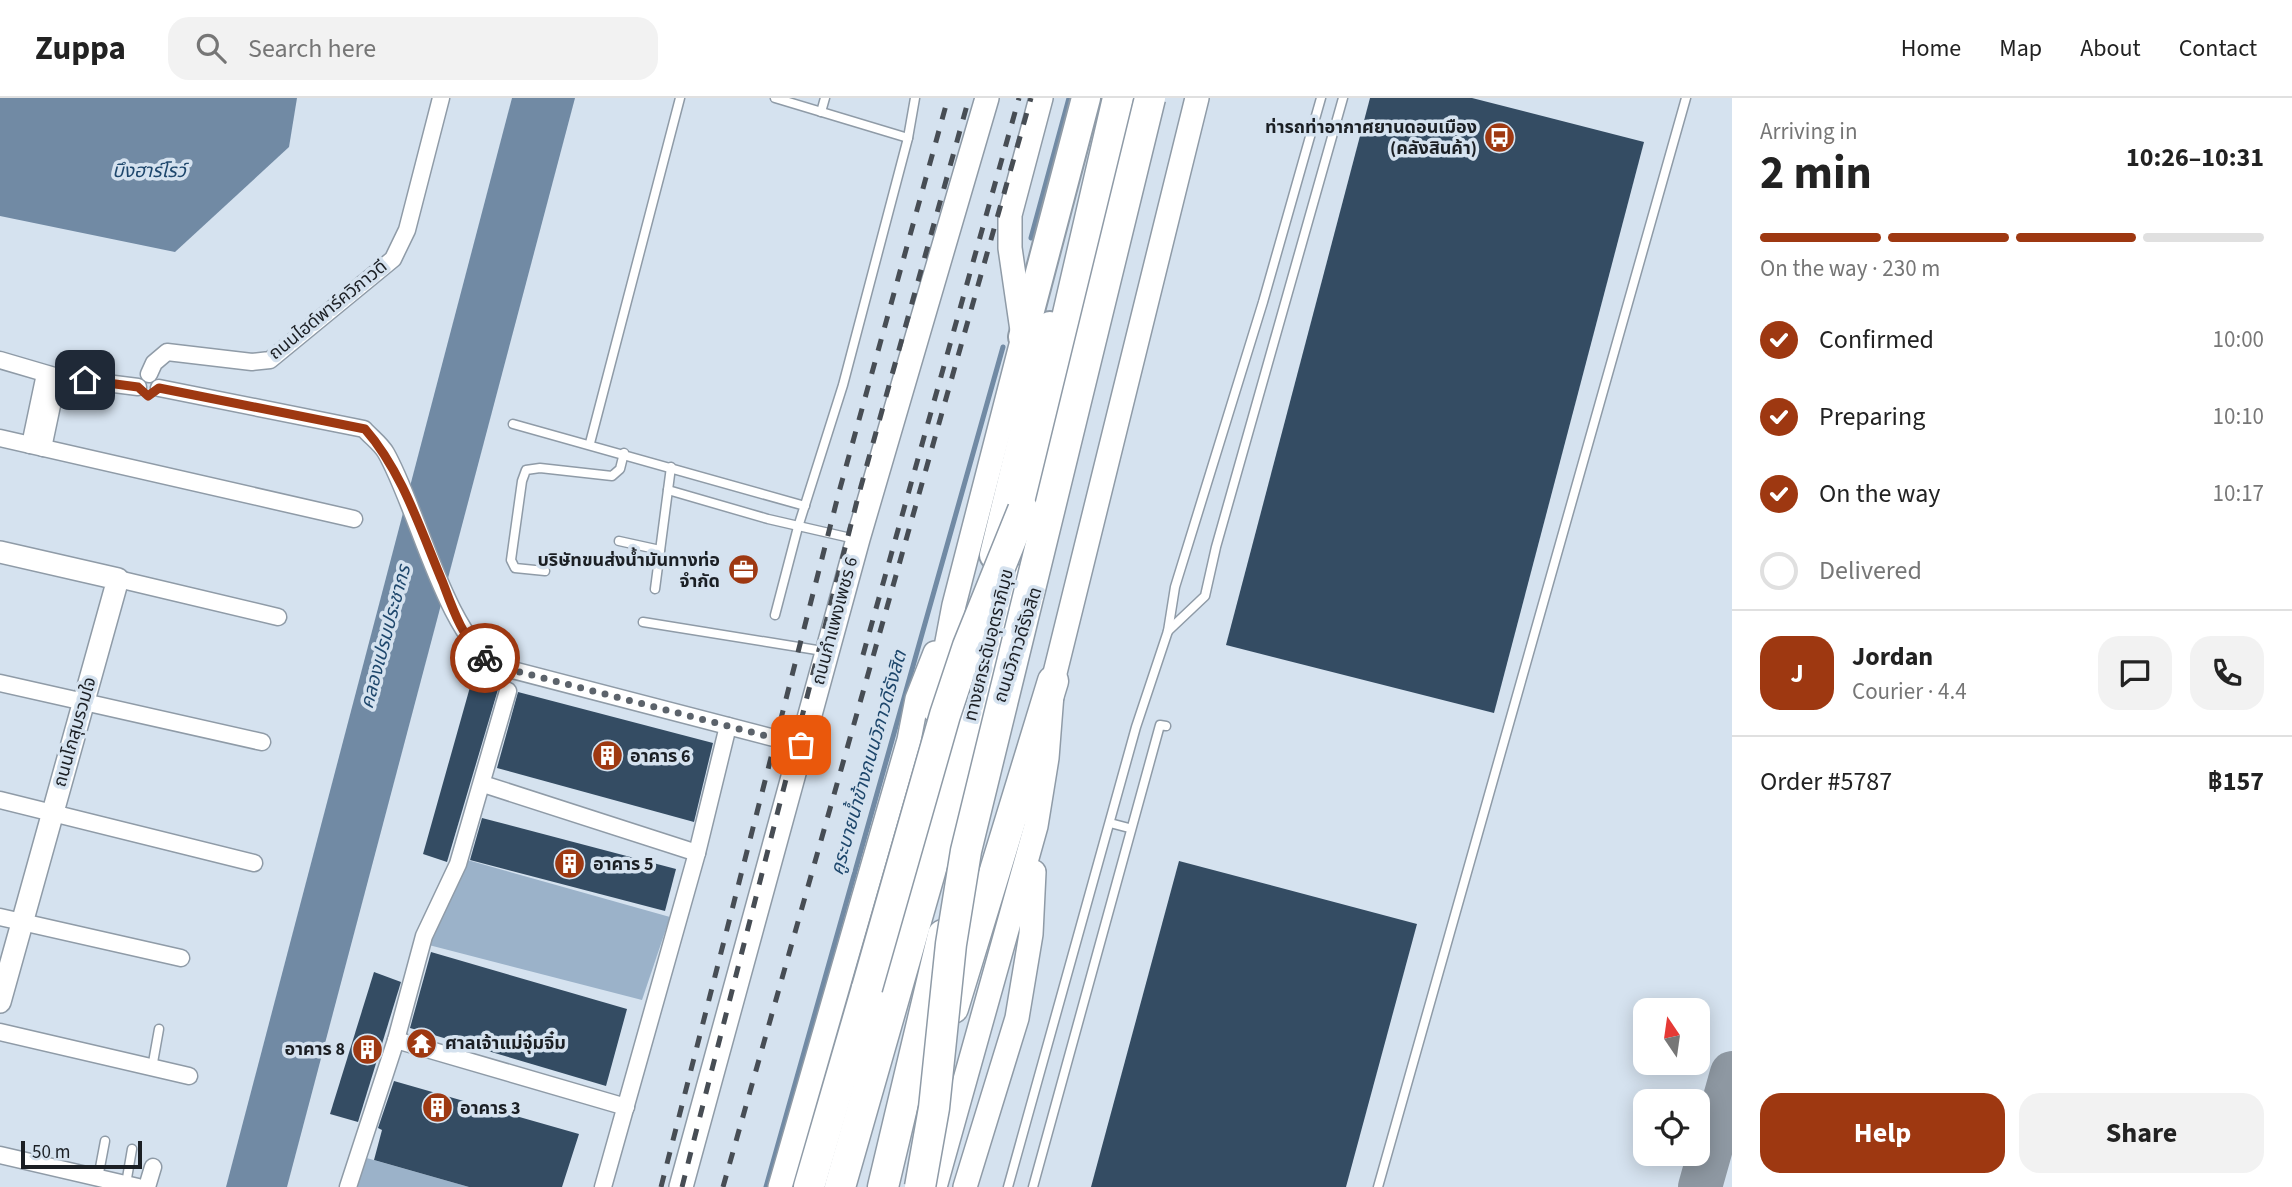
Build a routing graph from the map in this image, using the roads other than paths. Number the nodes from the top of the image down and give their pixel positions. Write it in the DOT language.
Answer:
graph roads {
  1 [pos="441,98"];
  2 [pos="680,98"];
  3 [pos="775,98"];
  4 [pos="825,98"];
  5 [pos="915,98"];
  6 [pos="986,98"];
  7 [pos="1041,98"];
  8 [pos="1086,98"];
  9 [pos="1104,98"];
  10 [pos="1118,98"];
  11 [pos="1150,98"];
  12 [pos="1160,98"];
  13 [pos="1197,98"];
  14 [pos="1321,98"];
  15 [pos="1343,98"];
  16 [pos="1686,98"];
  17 [pos="821,112"];
  18 [pos="908,138"];
  19 [pos="1023,337"];
  20 [pos="0,360"];
  21 [pos="149,374"];
  22 [pos="52,375"];
  23 [pos="138,387"];
  24 [pos="159,388"];
  25 [pos="513,424"];
  26 [pos="0,438"];
  27 [pos="590,443"];
  28 [pos="36,447"];
  29 [pos="624,453"];
  30 [pos="671,467"];
  31 [pos="668,490"];
  32 [pos="805,506"];
  33 [pos="1023,509"];
  34 [pos="354,519"];
  35 [pos="798,527"];
  36 [pos="858,539"];
  37 [pos="620,541"];
  38 [pos="660,550"];
  39 [pos="0,552"];
  40 [pos="545,571"];
  41 [pos="118,579"];
  42 [pos="655,589"];
  43 [pos="954,605"];
  44 [pos="775,615"];
  45 [pos="278,617"];
  46 [pos="643,622"];
  47 [pos="1168,631"];
  48 [pos="827,652"];
  49 [pos="1053,681"];
  50 [pos="0,683"];
  51 [pos="508,691"];
  52 [pos="84,702"];
  53 [pos="728,726"];
  54 [pos="1166,726"];
  55 [pos="262,742"];
  56 [pos="801,745"];
  57 [pos="483,784"];
  58 [pos="0,800"];
  59 [pos="53,812"];
  60 [pos="1110,823"];
  61 [pos="1036,826"];
  62 [pos="1129,828"];
  63 [pos="966,851"];
  64 [pos="697,853"];
  65 [pos="254,863"];
  66 [pos="0,917"];
  67 [pos="22,922"];
  68 [pos="181,958"];
  69 [pos="0,1002"];
  70 [pos="159,1029"];
  71 [pos="0,1032"];
  72 [pos="396,1040"];
  73 [pos="152,1068"];
  74 [pos="189,1076"];
  75 [pos="626,1107"];
  76 [pos="105,1141"];
  77 [pos="132,1149"];
  78 [pos="0,1155"];
  79 [pos="153,1167"];
  80 [pos="97,1182"];
  81 [pos="132,1186"];
  82 [pos="147,1187"];
  83 [pos="348,1187"];
  84 [pos="603,1187"];
  85 [pos="681,1187"];
  86 [pos="780,1187"];
  87 [pos="798,1187"];
  88 [pos="809,1187"];
  89 [pos="827,1187"];
  90 [pos="840,1187"];
  91 [pos="855,1187"];
  92 [pos="883,1187"];
  93 [pos="906,1187"];
  94 [pos="919,1187"];
  95 [pos="935,1187"];
  96 [pos="965,1187"];
  97 [pos="1008,1187"];
  98 [pos="1032,1187"];
  99 [pos="1378,1187"];
  1 -- 21 [label="street, ถนนไฮด์พาร์ควิภาวดี"];
  2 -- 27 [label="lane"];
  3 -- 17 [label="lane"];
  4 -- 17 [label="lane"];
  5 -- 18 [label="lane"];
  6 -- 36 [label="main road, ถนนกำแพงเพชร 6"];
  7 -- 19 [label="main road"];
  8 -- 19 [label="highway"];
  9 -- 89 [label="highway"];
  10 -- 33 [label="highway, ทางยกระดับอุตราภิมุข"];
  11 -- 63 [label="highway, ทางยกระดับอุตราภิมุข, bridge"];
  12 -- 91 [label="highway, ถนนวิภาวดีรังสิต"];
  13 -- 49 [label="main road"];
  14 -- 47 [label="lane"];
  15 -- 47 [label="lane"];
  16 -- 99 [label="lane"];
  17 -- 18 [label="lane"];
  18 -- 32 [label="lane"];
  19 -- 43 [label="main road"];
  20 -- 22 [label="street"];
  21 -- 23 [label="street"];
  21 -- 24 [label="street"];
  22 -- 23 [label="street"];
  22 -- 28 [label="street"];
  23 -- 24 [label="street"];
  24 -- 53 [label="street"];
  25 -- 27 [label="lane"];
  26 -- 28 [label="street"];
  27 -- 29 [label="lane"];
  28 -- 34 [label="street"];
  29 -- 30 [label="lane"];
  29 -- 40 [label="lane"];
  30 -- 31 [label="lane"];
  30 -- 32 [label="lane"];
  31 -- 35 [label="lane"];
  31 -- 38 [label="lane"];
  32 -- 35 [label="lane"];
  33 -- 88 [label="highway, bridge"];
  33 -- 90 [label="highway, ทางยกระดับอุตราภิมุข, bridge"];
  35 -- 36 [label="lane"];
  35 -- 44 [label="lane"];
  36 -- 48 [label="main road, ถนนกำแพงเพชร 6"];
  37 -- 38 [label="lane"];
  38 -- 42 [label="lane"];
  39 -- 41 [label="street"];
  41 -- 45 [label="street"];
  41 -- 52 [label="street, ถนนโกสุมรวมใจ"];
  43 -- 86 [label="main road"];
  43 -- 87 [label="main road"];
  46 -- 48 [label="lane"];
  47 -- 60 [label="lane"];
  48 -- 56 [label="main road, ถนนกำแพงเพชร 6"];
  49 -- 61 [label="main road"];
  49 -- 93 [label="highway"];
  50 -- 52 [label="street"];
  51 -- 57 [label="street"];
  52 -- 55 [label="street"];
  52 -- 59 [label="street, ถนนโกสุมรวมใจ"];
  53 -- 56 [label="street"];
  53 -- 64 [label="street"];
  54 -- 62 [label="lane"];
  56 -- 85 [label="main road, ถนนกำแพงเพชร 6"];
  57 -- 64 [label="street"];
  57 -- 72 [label="street"];
  58 -- 59 [label="street"];
  59 -- 65 [label="street"];
  59 -- 67 [label="street, ถนนโกสุมรวมใจ"];
  60 -- 62 [label="lane"];
  60 -- 97 [label="lane"];
  61 -- 95 [label="main road"];
  61 -- 96 [label="main road"];
  62 -- 98 [label="lane"];
  63 -- 92 [label="highway, ทางยกระดับอุตราภิมุข, bridge"];
  63 -- 94 [label="highway, ทางยกระดับอุตราภิมุข, bridge"];
  64 -- 75 [label="street"];
  66 -- 67 [label="street"];
  67 -- 68 [label="street"];
  67 -- 69 [label="street, ถนนโกสุมรวมใจ"];
  70 -- 73 [label="lane"];
  71 -- 73 [label="street"];
  72 -- 75 [label="street"];
  72 -- 83 [label="street"];
  73 -- 74 [label="street"];
  75 -- 84 [label="street"];
  76 -- 80 [label="lane"];
  77 -- 81 [label="lane"];
  78 -- 80 [label="street"];
  79 -- 82 [label="street"];
  80 -- 81 [label="street"];
}
